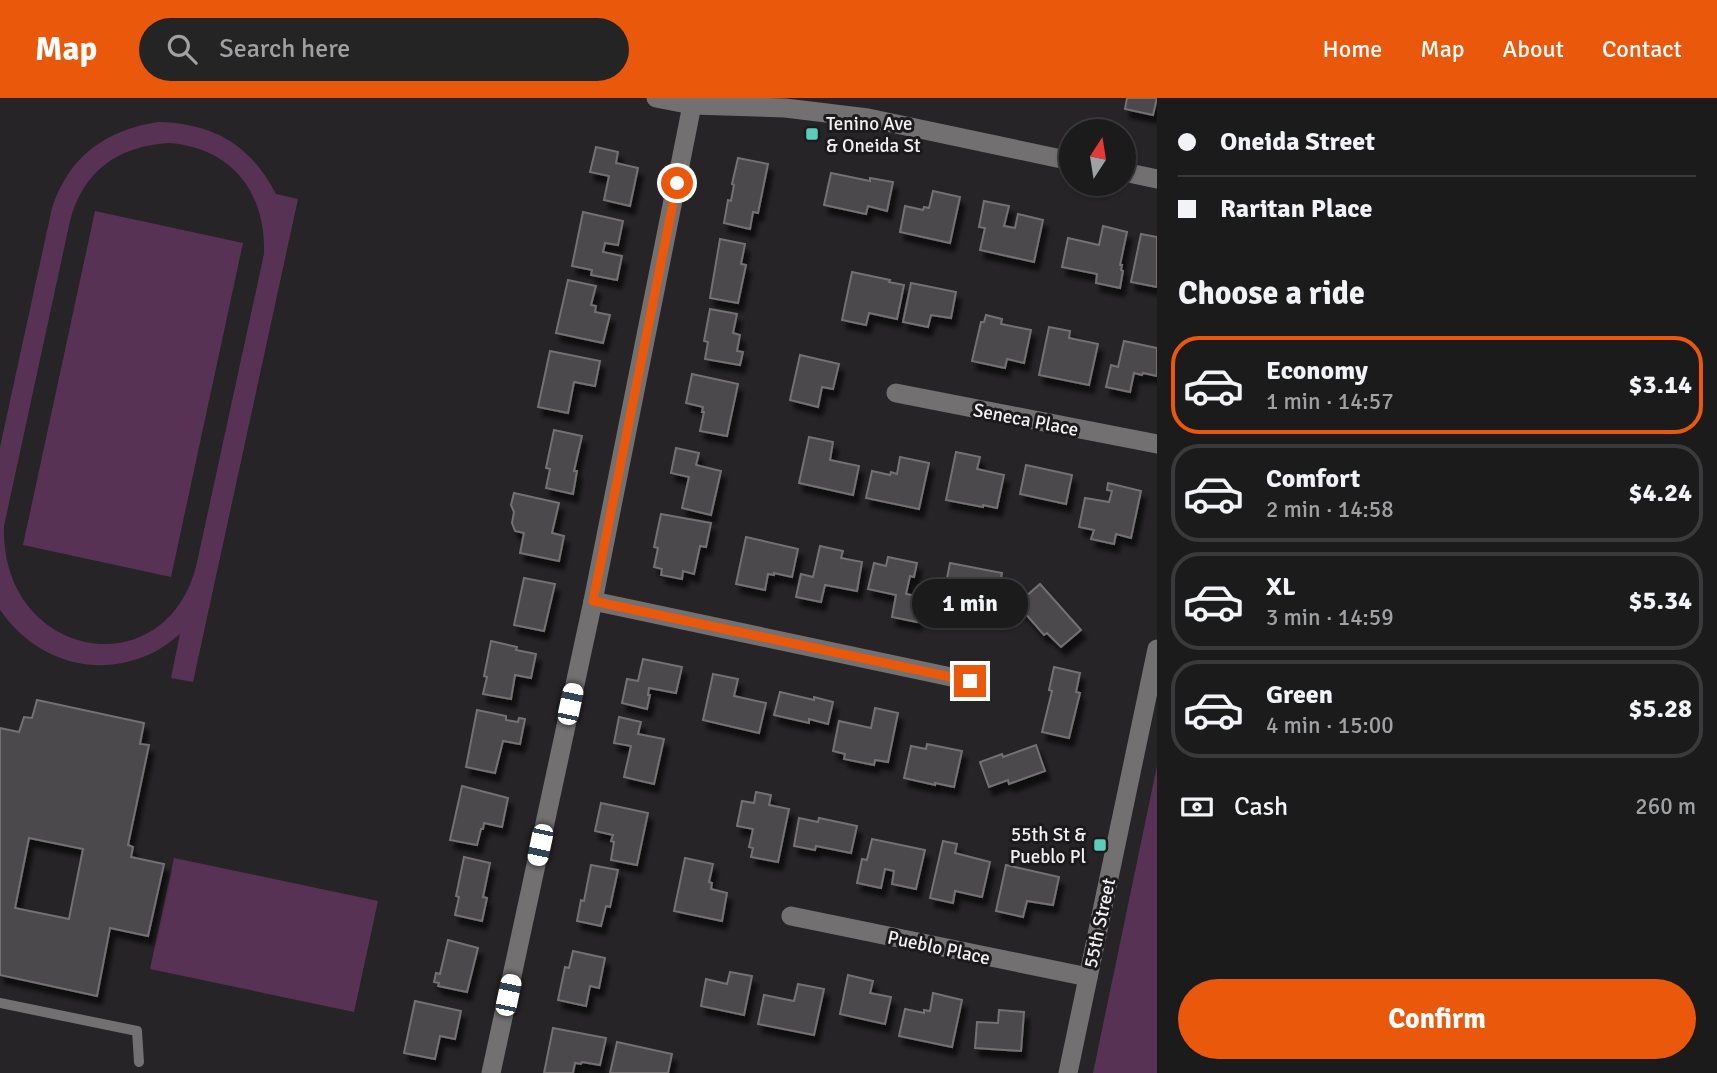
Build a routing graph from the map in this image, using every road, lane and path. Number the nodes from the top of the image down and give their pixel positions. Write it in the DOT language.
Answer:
graph roads {
  1 [pos="656,98"];
  2 [pos="692,105"];
  3 [pos="1059,158"];
  4 [pos="1136,174"];
  5 [pos="1157,178"];
  6 [pos="896,393"];
  7 [pos="1157,444"];
  8 [pos="593,601"];
  9 [pos="1157,649"];
  10 [pos="970,681"];
  11 [pos="791,916"];
  12 [pos="1088,977"];
  13 [pos="0,1003"];
  14 [pos="139,1062"];
  15 [pos="491,1073"];
  16 [pos="1068,1073"];
  1 -- 2 [label="street"];
  2 -- 3 [label="street"];
  2 -- 8 [label="street"];
  4 -- 5 [label="street"];
  6 -- 7 [label="street, Seneca Place"];
  8 -- 10 [label="street"];
  8 -- 15 [label="street"];
  9 -- 12 [label="street, 55th Street"];
  11 -- 12 [label="street, Pueblo Place"];
  12 -- 16 [label="street, 55th Street"];
  13 -- 14 [label="lane"];
}
